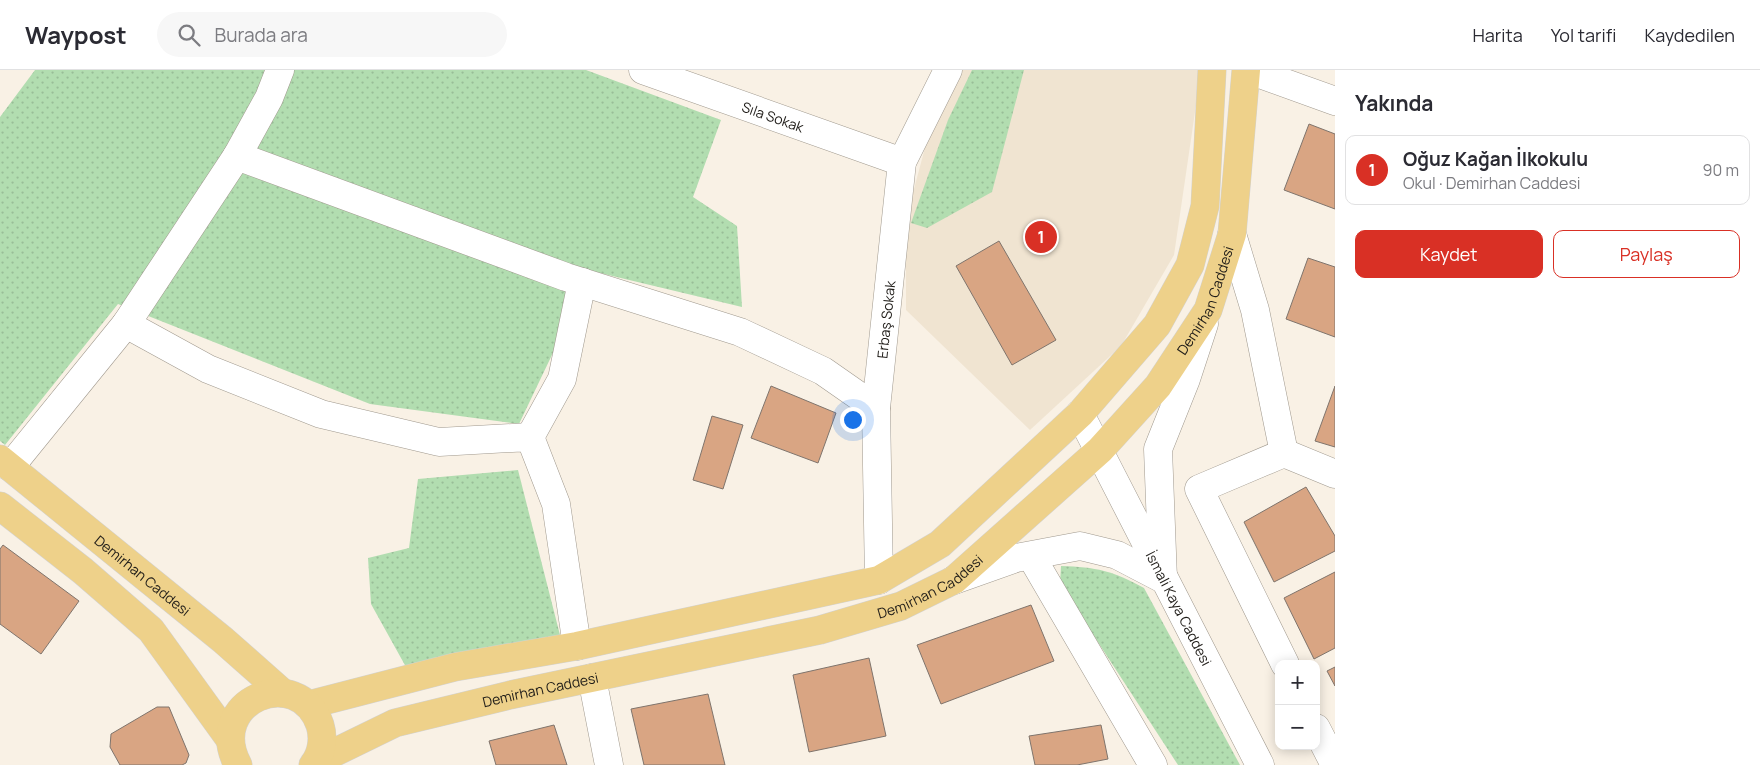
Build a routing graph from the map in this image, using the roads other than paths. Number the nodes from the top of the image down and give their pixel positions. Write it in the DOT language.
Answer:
graph roads {
  1 [pos="280,70"];
  2 [pos="643,70"];
  3 [pos="948,70"];
  4 [pos="1212,70"];
  5 [pos="1248,70"];
  6 [pos="1335,101"];
  7 [pos="237,156"];
  8 [pos="902,162"];
  9 [pos="1232,234"];
  10 [pos="582,282"];
  11 [pos="1208,310"];
  12 [pos="126,324"];
  13 [pos="876,408"];
  14 [pos="1080,414"];
  15 [pos="530,437"];
  16 [pos="1100,450"];
  17 [pos="1284,453"];
  18 [pos="5,463"];
  19 [pos="1335,474"];
  20 [pos="0,506"];
  21 [pos="1031,556"];
  22 [pos="1163,579"];
  23 [pos="879,580"];
  24 [pos="954,580"];
  25 [pos="577,646"];
  26 [pos="1283,660"];
  27 [pos="592,678"];
  28 [pos="283,693"];
  29 [pos="308,705"];
  30 [pos="1320,736"];
  31 [pos="229,738"];
  32 [pos="315,763"];
  33 [pos="238,765"];
  34 [pos="608,765"];
  35 [pos="1153,765"];
  36 [pos="1260,765"];
  37 [pos="1335,765"];
  1 -- 7 [label="street"];
  2 -- 8 [label="street, Sıla Sokak"];
  3 -- 8 [label="street, Erbaş Sokak"];
  4 -- 14 [label="main road, Demirhan Caddesi"];
  5 -- 6 [label="street"];
  5 -- 9 [label="main road, Demirhan Caddesi"];
  7 -- 10 [label="street"];
  7 -- 12 [label="street"];
  8 -- 13 [label="street, Erbaş Sokak"];
  9 -- 11 [label="main road, Demirhan Caddesi"];
  9 -- 17 [label="street"];
  10 -- 13 [label="street"];
  10 -- 15 [label="street"];
  11 -- 16 [label="main road, Demirhan Caddesi"];
  11 -- 22 [label="street"];
  12 -- 15 [label="street"];
  12 -- 18 [label="street"];
  13 -- 23 [label="street, Erbaş Sokak"];
  14 -- 16 [label="street, İsmali Kaya Caddesi"];
  14 -- 23 [label="main road, Demirhan Caddesi"];
  15 -- 25 [label="street"];
  16 -- 22 [label="street, İsmali Kaya Caddesi"];
  16 -- 24 [label="main road, Demirhan Caddesi"];
  17 -- 19 [label="street"];
  17 -- 26 [label="street"];
  18 -- 28 [label="main road, Demirhan Caddesi"];
  20 -- 31 [label="main road"];
  21 -- 22 [label="street"];
  21 -- 24 [label="street"];
  21 -- 35 [label="street"];
  22 -- 36 [label="street, İsmali Kaya Caddesi"];
  23 -- 25 [label="main road, Demirhan Caddesi"];
  24 -- 27 [label="main road, Demirhan Caddesi"];
  25 -- 29 [label="main road, Demirhan Caddesi"];
  27 -- 32 [label="main road, Demirhan Caddesi"];
  27 -- 34 [label="street"];
  28 -- 29 [label="main road, Demirhan Caddesi"];
  28 -- 31 [label="main road"];
  29 -- 32 [label="main road"];
  30 -- 37 [label="street"];
  31 -- 33 [label="main road"];
}
